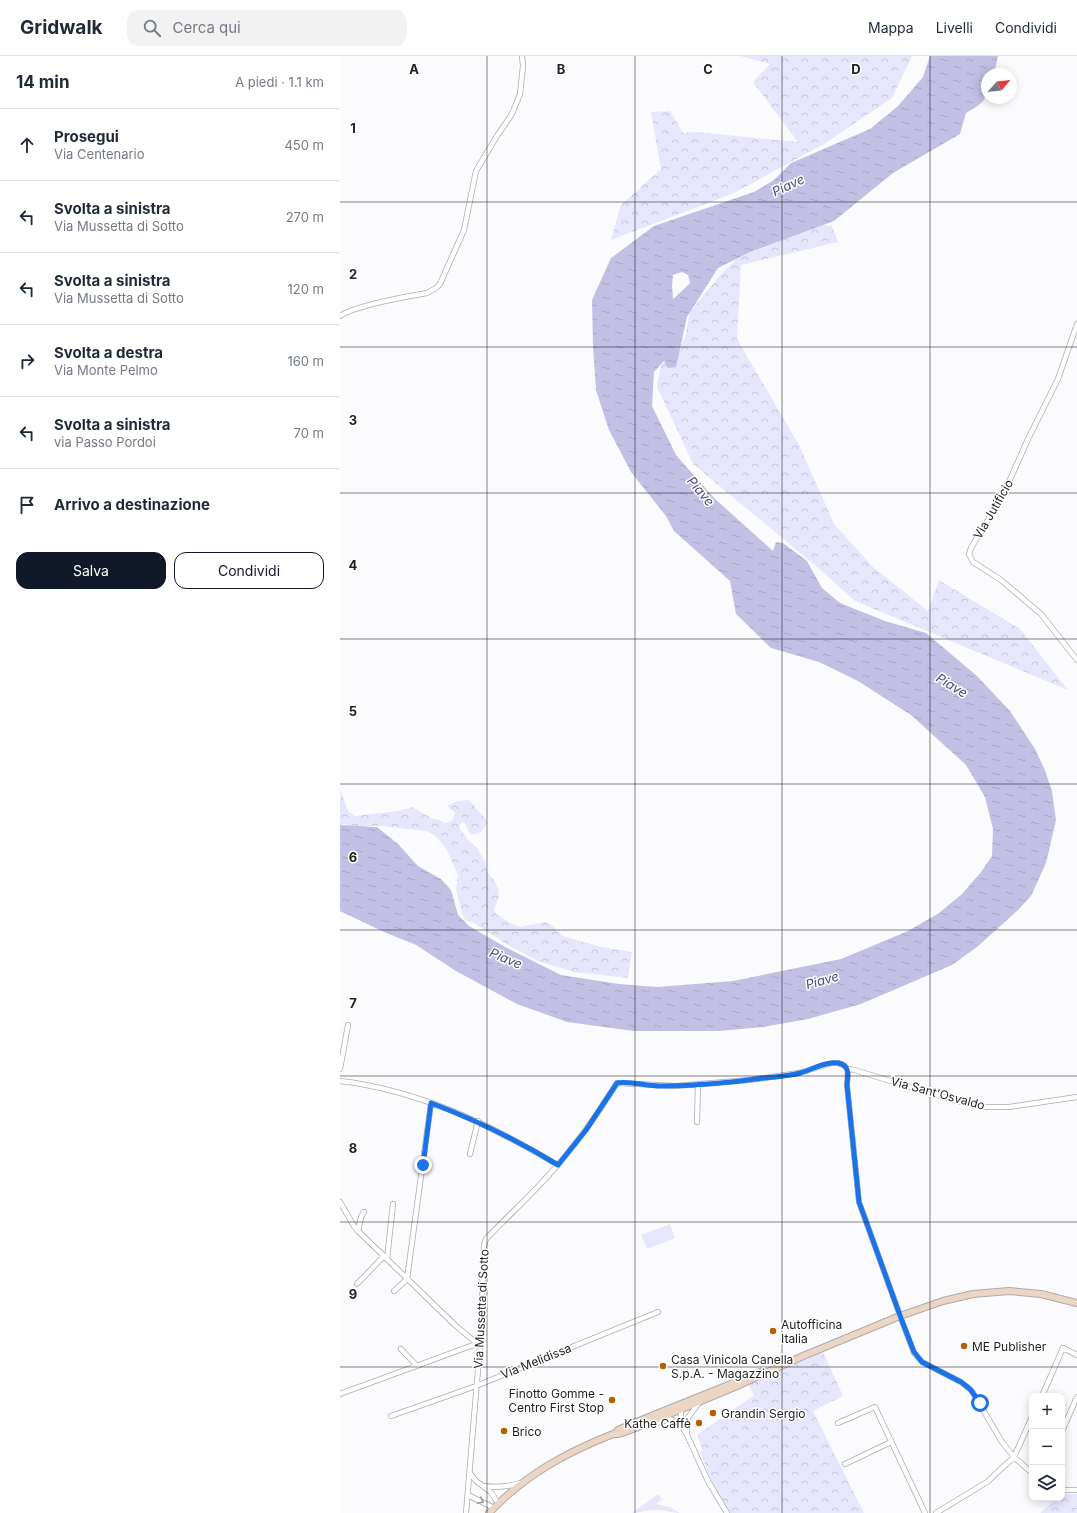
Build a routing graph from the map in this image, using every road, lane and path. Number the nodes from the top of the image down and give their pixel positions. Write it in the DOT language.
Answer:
graph roads {
  1 [pos="522,56"];
  2 [pos="340,316"];
  3 [pos="1077,324"];
  4 [pos="1077,660"];
  5 [pos="348,1026"];
  6 [pos="340,1069"];
  7 [pos="848,1070"];
  8 [pos="340,1081"];
  9 [pos="698,1085"];
  10 [pos="1077,1097"];
  11 [pos="431,1103"];
  12 [pos="478,1121"];
  13 [pos="696,1122"];
  14 [pos="470,1154"];
  15 [pos="558,1165"];
  16 [pos="340,1202"];
  17 [pos="393,1204"];
  18 [pos="364,1212"];
  19 [pos="358,1231"];
  20 [pos="386,1258"];
  21 [pos="407,1279"];
  22 [pos="357,1284"];
  23 [pos="394,1291"];
  24 [pos="1077,1303"];
  25 [pos="658,1312"];
  26 [pos="900,1316"];
  27 [pos="478,1345"];
  28 [pos="401,1349"];
  29 [pos="1077,1355"];
  30 [pos="417,1366"];
  31 [pos="774,1368"];
  32 [pos="476,1386"];
  33 [pos="1043,1393"];
  34 [pos="340,1394"];
  35 [pos="1077,1397"];
  36 [pos="701,1401"];
  37 [pos="680,1407"];
  38 [pos="392,1416"];
  39 [pos="687,1419"];
  40 [pos="838,1423"];
  41 [pos="1029,1424"];
  42 [pos="1065,1424"];
  43 [pos="681,1425"];
  44 [pos="641,1426"];
  45 [pos="613,1434"];
  46 [pos="687,1434"];
  47 [pos="891,1442"];
  48 [pos="1014,1457"];
  49 [pos="845,1464"];
  50 [pos="1029,1471"];
  51 [pos="470,1473"];
  52 [pos="522,1483"];
  53 [pos="484,1486"];
  54 [pos="1065,1490"];
  55 [pos="1077,1490"];
  56 [pos="468,1495"];
  57 [pos="498,1503"];
  58 [pos="491,1511"];
  59 [pos="466,1513"];
  60 [pos="727,1513"];
  61 [pos="925,1513"];
  62 [pos="936,1513"];
  1 -- 2 [label="street"];
  3 -- 4 [label="street, Via Jutificio"];
  5 -- 6 [label="street"];
  7 -- 9 [label="street, Via Mussetta di Sotto"];
  7 -- 10 [label="street, Via Sant'Osvaldo"];
  7 -- 26 [label="street"];
  8 -- 11 [label="street"];
  9 -- 13 [label="street"];
  9 -- 15 [label="street, Via Mussetta di Sotto"];
  11 -- 12 [label="street"];
  11 -- 21 [label="street"];
  12 -- 14 [label="street"];
  12 -- 15 [label="street"];
  15 -- 27 [label="street, Via Mussetta di Sotto"];
  16 -- 19 [label="street"];
  17 -- 20 [label="street"];
  18 -- 19 [label="street"];
  19 -- 20 [label="street"];
  20 -- 21 [label="street"];
  20 -- 22 [label="street"];
  21 -- 23 [label="street"];
  21 -- 27 [label="street"];
  24 -- 26 [label="main road"];
  25 -- 32 [label="street, Via Melidissa"];
  26 -- 31 [label="main road"];
  26 -- 48 [label="street"];
  27 -- 30 [label="street"];
  27 -- 32 [label="street, Via Mussetta di Sotto"];
  28 -- 30 [label="street"];
  29 -- 33 [label="street"];
  30 -- 34 [label="street"];
  31 -- 36 [label="main road"];
  31 -- 37 [label="main road"];
  32 -- 38 [label="street, Via Melidissa"];
  32 -- 51 [label="street, Via Mussetta di Sotto"];
  35 -- 42 [label="street"];
  36 -- 37 [label="main road"];
  36 -- 39 [label="street"];
  37 -- 39 [label="street"];
  37 -- 43 [label="street"];
  37 -- 44 [label="main road"];
  37 -- 45 [label="main road"];
  39 -- 46 [label="street"];
  40 -- 47 [label="street"];
  41 -- 48 [label="street"];
  43 -- 44 [label="street"];
  43 -- 46 [label="street"];
  44 -- 45 [label="main road"];
  45 -- 52 [label="main road"];
  46 -- 60 [label="street"];
  47 -- 49 [label="street"];
  47 -- 61 [label="street"];
  48 -- 50 [label="street"];
  48 -- 62 [label="street"];
  51 -- 53 [label="street"];
  51 -- 56 [label="street, Via Mussetta di Sotto"];
  52 -- 53 [label="street"];
  52 -- 57 [label="main road"];
  53 -- 57 [label="street"];
  54 -- 55 [label="street"];
  56 -- 58 [label="street, one-way"];
  56 -- 59 [label="street, Via Mussetta di Sotto"];
  57 -- 58 [label="main road"];
}
